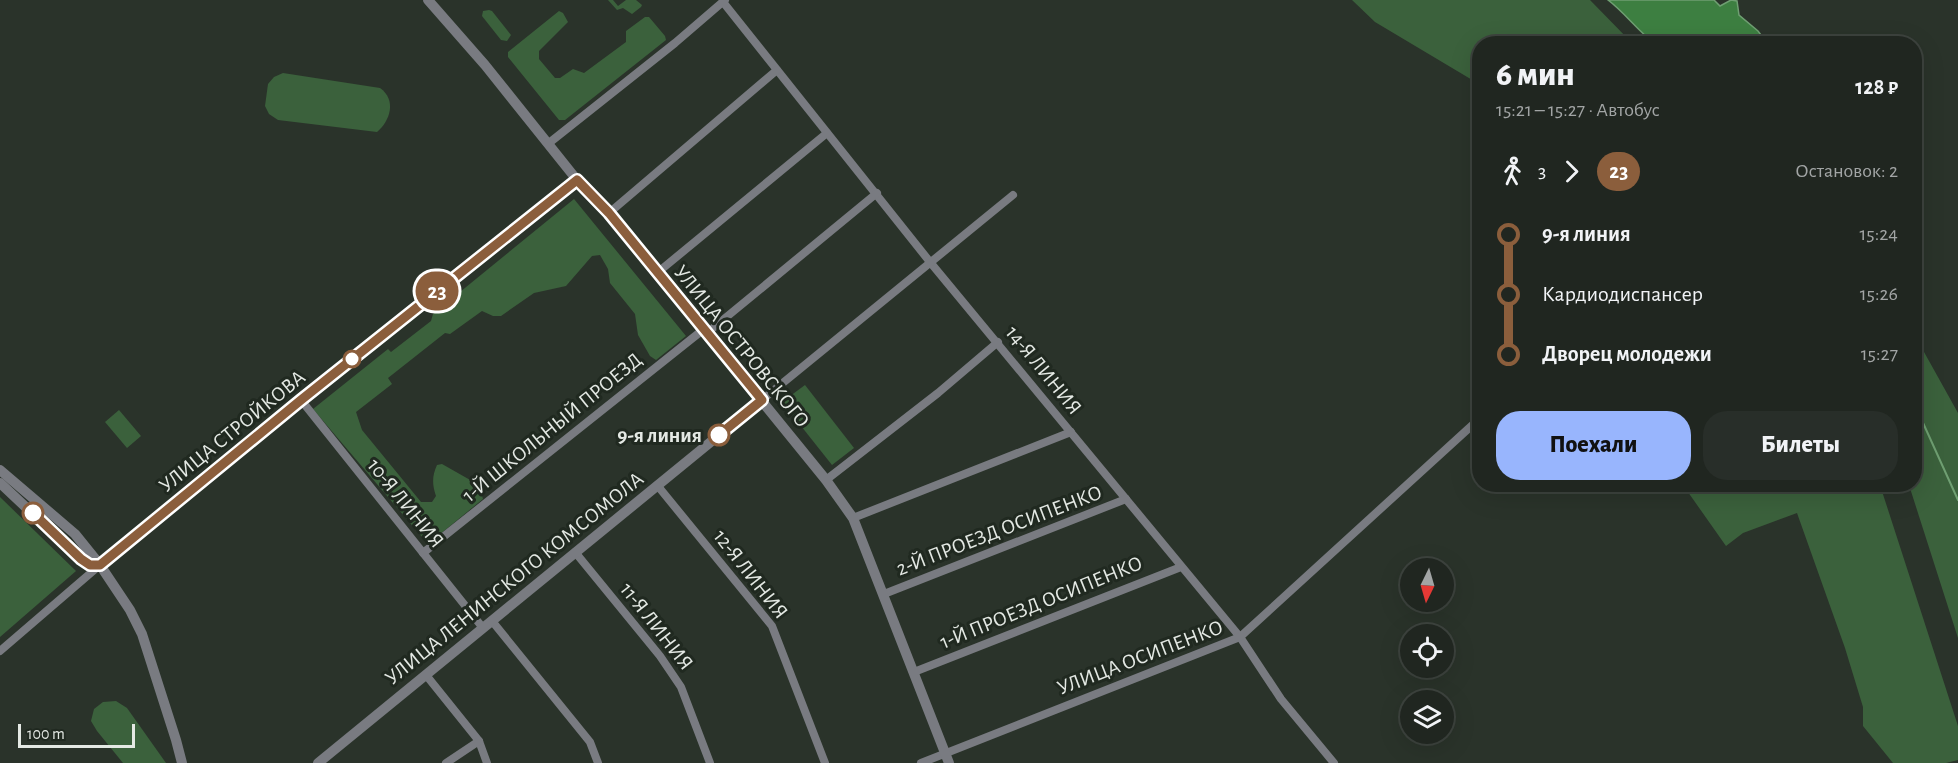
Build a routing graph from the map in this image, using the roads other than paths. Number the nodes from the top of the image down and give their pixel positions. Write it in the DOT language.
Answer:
graph roads {
  1 [pos="428,0"];
  2 [pos="724,1"];
  3 [pos="777,70"];
  4 [pos="827,133"];
  5 [pos="549,143"];
  6 [pos="577,180"];
  7 [pos="877,193"];
  8 [pos="1013,195"];
  9 [pos="609,213"];
  10 [pos="930,262"];
  11 [pos="657,273"];
  12 [pos="705,331"];
  13 [pos="998,342"];
  14 [pos="301,400"];
  15 [pos="762,400"];
  16 [pos="1472,425"];
  17 [pos="1071,432"];
  18 [pos="0,470"];
  19 [pos="826,480"];
  20 [pos="0,483"];
  21 [pos="657,485"];
  22 [pos="1126,500"];
  23 [pos="853,518"];
  24 [pos="575,552"];
  25 [pos="423,553"];
  26 [pos="100,565"];
  27 [pos="1181,567"];
  28 [pos="884,594"];
  29 [pos="487,625"];
  30 [pos="1240,637"];
  31 [pos="0,651"];
  32 [pos="914,672"];
  33 [pos="426,675"];
  34 [pos="479,741"];
  35 [pos="947,758"];
  36 [pos="182,763"];
  37 [pos="318,763"];
  38 [pos="446,763"];
  39 [pos="487,763"];
  40 [pos="598,763"];
  41 [pos="710,763"];
  42 [pos="825,763"];
  43 [pos="921,763"];
  44 [pos="1334,763"];
  1 -- 5 [label="street, УЛИЦА ОСТРОВСКОГО"];
  2 -- 3 [label="street, 14-Я ЛИНИЯ"];
  2 -- 5 [label="street"];
  3 -- 4 [label="street, 14-Я ЛИНИЯ"];
  3 -- 9 [label="street"];
  4 -- 7 [label="street, 14-Я ЛИНИЯ"];
  4 -- 11 [label="street"];
  5 -- 6 [label="street, УЛИЦА ОСТРОВСКОГО"];
  6 -- 9 [label="street, УЛИЦА ОСТРОВСКОГО"];
  6 -- 14 [label="street, УЛИЦА СТРОЙКОВА"];
  7 -- 10 [label="street, 14-Я ЛИНИЯ"];
  7 -- 12 [label="street, 1-Й ШКОЛЬНЫЙ ПРОЕЗД"];
  8 -- 10 [label="street, УЛИЦА ЛЕНИНСКОГО КОМСОМОЛА"];
  9 -- 11 [label="street, УЛИЦА ОСТРОВСКОГО"];
  10 -- 13 [label="street, 14-Я ЛИНИЯ"];
  10 -- 15 [label="street, УЛИЦА ЛЕНИНСКОГО КОМСОМОЛА"];
  11 -- 12 [label="street, УЛИЦА ОСТРОВСКОГО"];
  12 -- 15 [label="street, УЛИЦА ОСТРОВСКОГО"];
  12 -- 25 [label="street, 1-Й ШКОЛЬНЫЙ ПРОЕЗД"];
  13 -- 17 [label="street, 14-Я ЛИНИЯ"];
  13 -- 19 [label="street"];
  14 -- 25 [label="street, 10-Я ЛИНИЯ"];
  14 -- 26 [label="street, УЛИЦА СТРОЙКОВА"];
  15 -- 19 [label="street, УЛИЦА ОСТРОВСКОГО"];
  15 -- 21 [label="street, УЛИЦА ЛЕНИНСКОГО КОМСОМОЛА"];
  16 -- 30 [label="street, УЛИЦА ОСИПЕНКО"];
  17 -- 22 [label="street, 14-Я ЛИНИЯ"];
  17 -- 23 [label="street"];
  18 -- 26 [label="street"];
  19 -- 23 [label="street, УЛИЦА ОСТРОВСКОГО"];
  20 -- 26 [label="street"];
  21 -- 24 [label="street, УЛИЦА ЛЕНИНСКОГО КОМСОМОЛА"];
  21 -- 42 [label="street, 12-Я ЛИНИЯ"];
  22 -- 27 [label="street, 14-Я ЛИНИЯ"];
  22 -- 28 [label="street, 2-Й ПРОЕЗД ОСИПЕНКО"];
  23 -- 28 [label="street, УЛИЦА ОСТРОВСКОГО"];
  24 -- 29 [label="street, УЛИЦА ЛЕНИНСКОГО КОМСОМОЛА"];
  24 -- 41 [label="street, 11-Я ЛИНИЯ"];
  25 -- 29 [label="street, 10-Я ЛИНИЯ"];
  26 -- 31 [label="street, УЛИЦА СТРОЙКОВА"];
  26 -- 36 [label="street"];
  27 -- 30 [label="street, 14-Я ЛИНИЯ"];
  27 -- 32 [label="street, 1-Й ПРОЕЗД ОСИПЕНКО"];
  28 -- 32 [label="street, УЛИЦА ОСТРОВСКОГО"];
  29 -- 33 [label="street, УЛИЦА ЛЕНИНСКОГО КОМСОМОЛА"];
  29 -- 40 [label="street, 10-Я ЛИНИЯ"];
  30 -- 35 [label="street, УЛИЦА ОСИПЕНКО"];
  30 -- 44 [label="street, 14-Я ЛИНИЯ"];
  32 -- 35 [label="street, УЛИЦА ОСТРОВСКОГО"];
  33 -- 34 [label="street"];
  33 -- 37 [label="street, УЛИЦА ЛЕНИНСКОГО КОМСОМОЛА"];
  34 -- 38 [label="street"];
  34 -- 39 [label="street"];
  35 -- 43 [label="street, УЛИЦА ОСИПЕНКО"];
}
